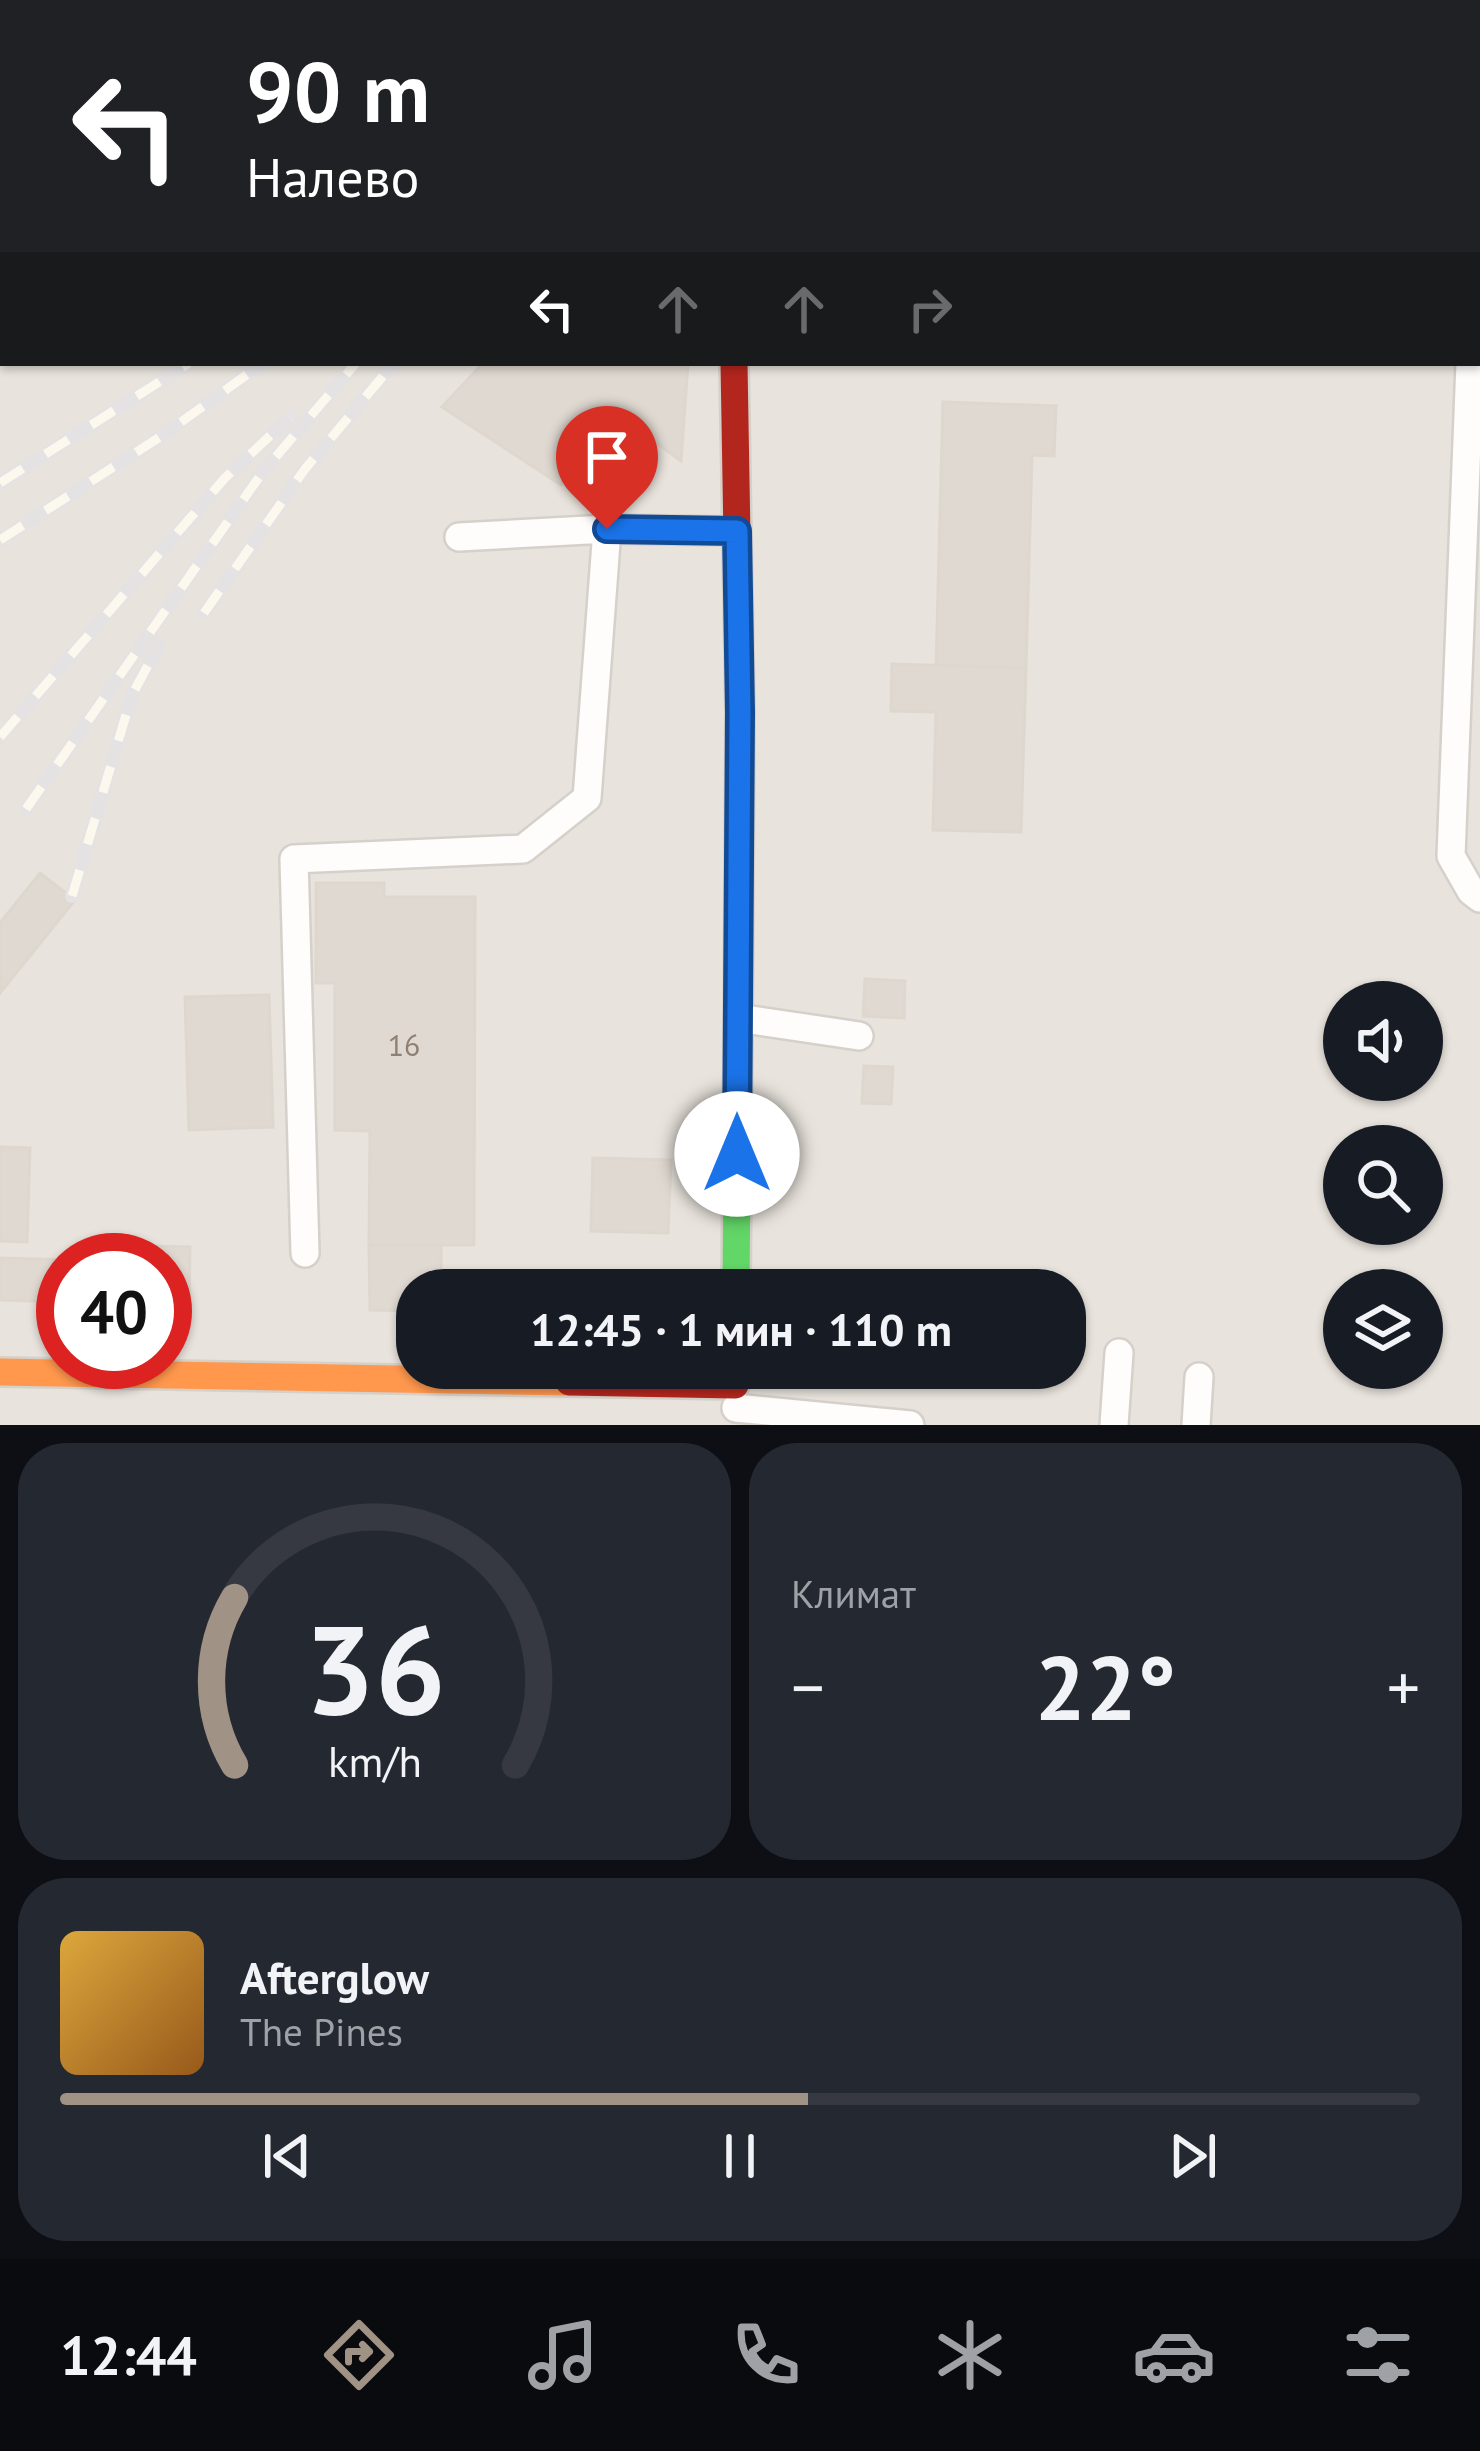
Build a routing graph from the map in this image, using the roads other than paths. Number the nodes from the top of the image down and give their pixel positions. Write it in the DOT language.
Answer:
graph roads {
  1 [pos="734,366"];
  2 [pos="1470,366"];
  3 [pos="607,529"];
  4 [pos="737,531"];
  5 [pos="459,537"];
  6 [pos="1480,898"];
  7 [pos="738,1018"];
  8 [pos="859,1036"];
  9 [pos="305,1253"];
  10 [pos="736,1269"];
  11 [pos="1119,1353"];
  12 [pos="0,1372"];
  13 [pos="396,1374"];
  14 [pos="1199,1377"];
  15 [pos="702,1389"];
  16 [pos="736,1397"];
  17 [pos="910,1425"];
  18 [pos="1114,1425"];
  19 [pos="1196,1425"];
  1 -- 4 [label="street"];
  2 -- 6 [label="lane"];
  3 -- 4 [label="lane"];
  3 -- 5 [label="lane"];
  3 -- 9 [label="lane"];
  4 -- 7 [label="street"];
  7 -- 8 [label="lane"];
  7 -- 10 [label="street"];
  11 -- 18 [label="lane"];
  12 -- 13 [label="street"];
  14 -- 19 [label="lane"];
  15 -- 16 [label="street"];
  16 -- 17 [label="lane"];
}
